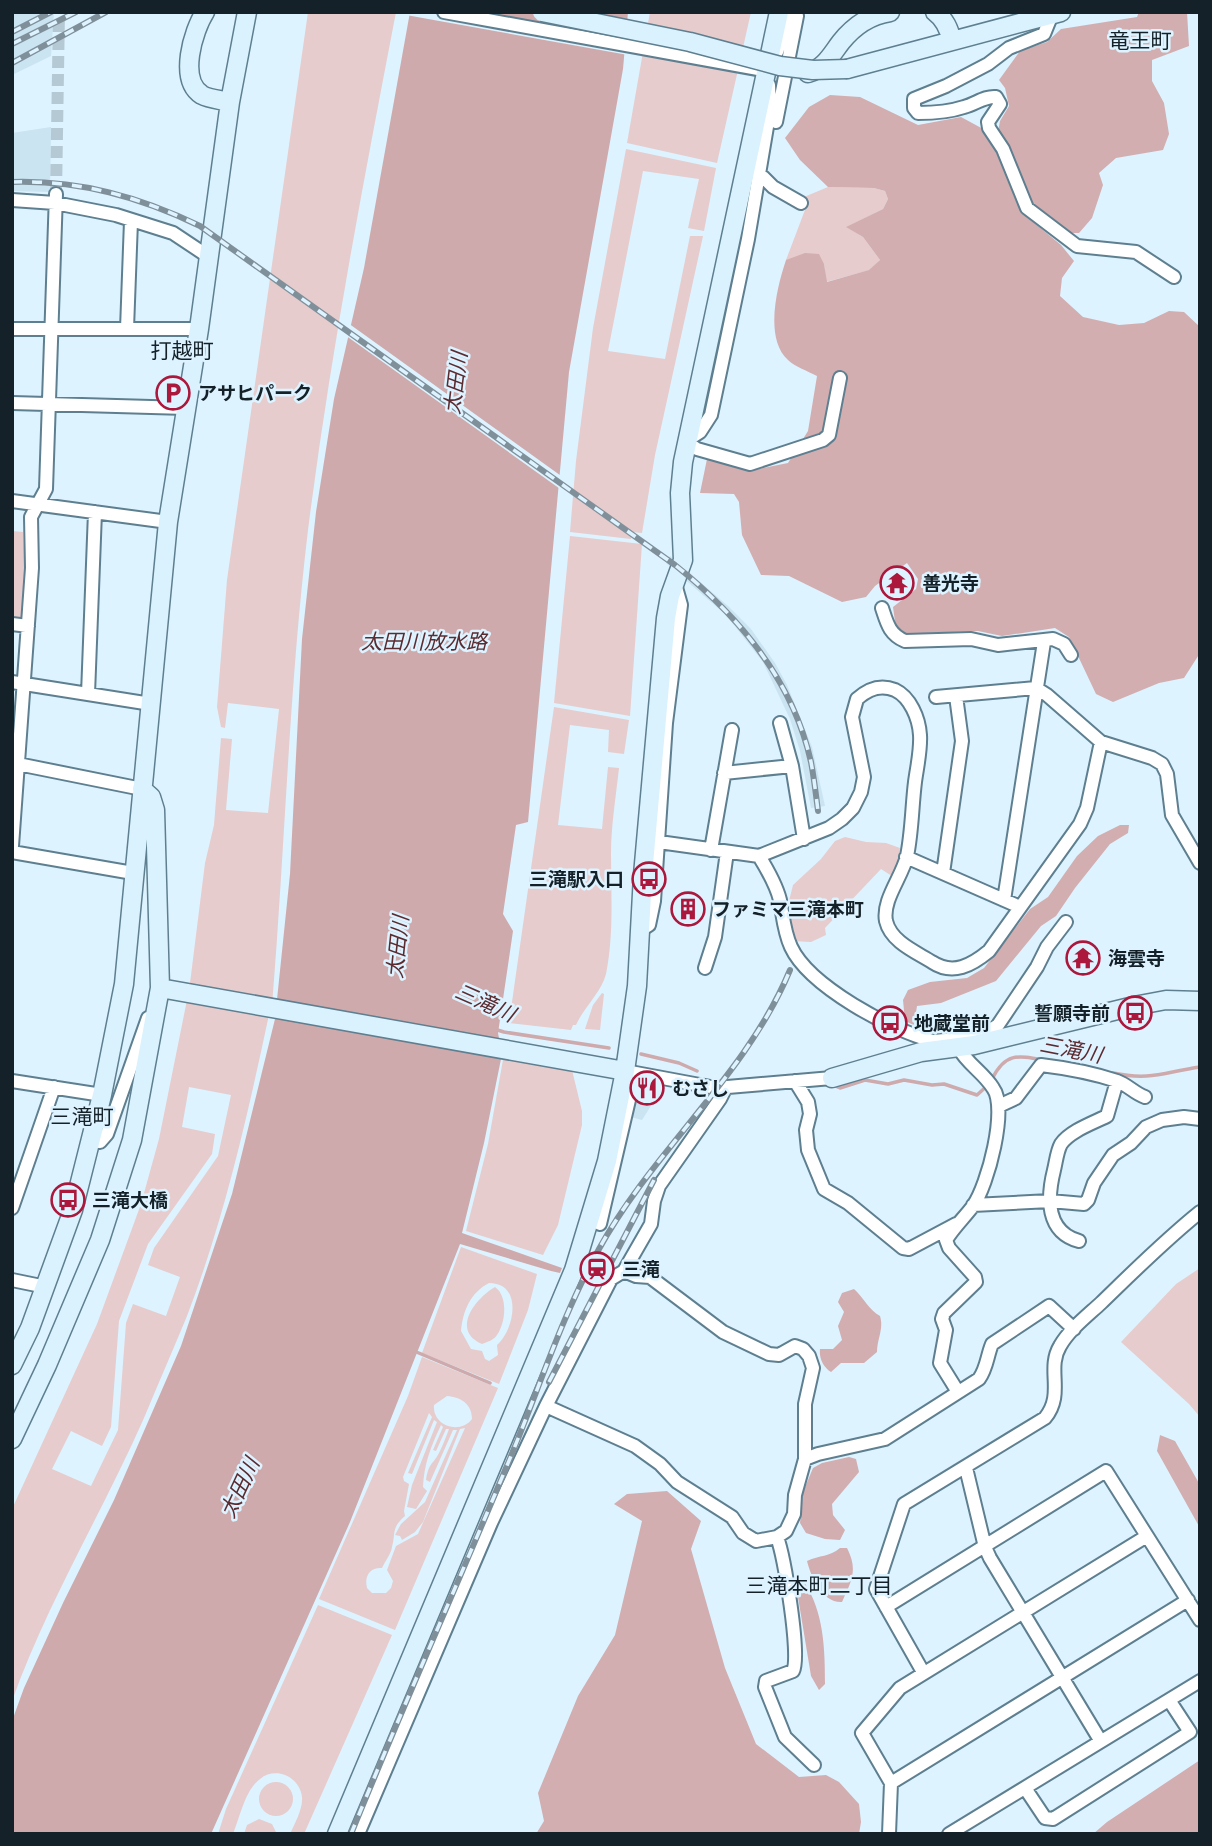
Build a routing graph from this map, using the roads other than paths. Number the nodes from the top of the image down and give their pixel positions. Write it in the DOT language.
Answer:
graph roads {
  1 [pos="205,12"];
  2 [pos="247,12"];
  3 [pos="444,12"];
  4 [pos="542,12"];
  5 [pos="779,12"];
  6 [pos="791,12"];
  7 [pos="797,12"];
  8 [pos="890,12"];
  9 [pos="935,12"];
  10 [pos="1055,13"];
  11 [pos="952,41"];
  12 [pos="774,71"];
  13 [pos="230,102"];
  14 [pos="763,177"];
  15 [pos="56,198"];
  16 [pos="12,200"];
  17 [pos="801,203"];
  18 [pos="131,220"];
  19 [pos="748,239"];
  20 [pos="209,257"];
  21 [pos="1174,277"];
  22 [pos="12,329"];
  23 [pos="199,329"];
  24 [pos="51,330"];
  25 [pos="127,330"];
  26 [pos="840,378"];
  27 [pos="12,403"];
  28 [pos="50,404"];
  29 [pos="186,408"];
  30 [pos="687,441"];
  31 [pos="12,501"];
  32 [pos="38,505"];
  33 [pos="95,512"];
  34 [pos="168,522"];
  35 [pos="882,608"];
  36 [pos="12,624"];
  37 [pos="28,626"];
  38 [pos="1044,642"];
  39 [pos="1071,655"];
  40 [pos="18,683"];
  41 [pos="1036,688"];
  42 [pos="88,694"];
  43 [pos="956,696"];
  44 [pos="936,697"];
  45 [pos="151,704"];
  46 [pos="780,723"];
  47 [pos="732,730"];
  48 [pos="1101,742"];
  49 [pos="15,764"];
  50 [pos="792,766"];
  51 [pos="657,772"];
  52 [pos="724,774"];
  53 [pos="142,789"];
  54 [pos="804,839"];
  55 [pos="659,842"];
  56 [pos="12,846"];
  57 [pos="710,850"];
  58 [pos="12,852"];
  59 [pos="727,852"];
  60 [pos="760,856"];
  61 [pos="906,857"];
  62 [pos="1200,863"];
  63 [pos="133,873"];
  64 [pos="943,873"];
  65 [pos="1004,900"];
  66 [pos="1020,907"];
  67 [pos="1066,922"];
  68 [pos="641,930"];
  69 [pos="705,968"];
  70 [pos="165,989"];
  71 [pos="1200,1002"];
  72 [pos="934,1045"];
  73 [pos="958,1047"];
  74 [pos="619,1070"];
  75 [pos="832,1078"];
  76 [pos="12,1081"];
  77 [pos="795,1081"];
  78 [pos="1117,1081"];
  79 [pos="54,1087"];
  80 [pos="724,1089"];
  81 [pos="102,1095"];
  82 [pos="1145,1097"];
  83 [pos="1001,1105"];
  84 [pos="1200,1119"];
  85 [pos="90,1141"];
  86 [pos="1050,1201"];
  87 [pos="974,1205"];
  88 [pos="12,1208"];
  89 [pos="1200,1212"];
  90 [pos="600,1224"];
  91 [pos="956,1224"];
  92 [pos="1079,1241"];
  93 [pos="624,1271"];
  94 [pos="12,1280"];
  95 [pos="46,1287"];
  96 [pos="1074,1329"];
  97 [pos="12,1365"];
  98 [pos="958,1392"];
  99 [pos="546,1406"];
  100 [pos="12,1439"];
  101 [pos="805,1459"];
  102 [pos="966,1468"];
  103 [pos="1146,1536"];
  104 [pos="777,1537"];
  105 [pos="985,1546"];
  106 [pos="1188,1600"];
  107 [pos="886,1607"];
  108 [pos="1022,1612"];
  109 [pos="1200,1620"];
  110 [pos="923,1672"];
  111 [pos="1062,1676"];
  112 [pos="1200,1681"];
  113 [pos="1170,1700"];
  114 [pos="1100,1740"];
  115 [pos="814,1765"];
  116 [pos="891,1783"];
  117 [pos="1025,1788"];
  118 [pos="337,1834"];
  119 [pos="358,1834"];
  120 [pos="889,1834"];
  121 [pos="949,1834"];
  1 -- 13 [label="street"];
  2 -- 13 [label="street"];
  3 -- 12 [label="street"];
  4 -- 11 [label="street, bridge"];
  5 -- 12 [label="street"];
  6 -- 12 [label="street"];
  7 -- 14 [label="street"];
  8 -- 12 [label="street"];
  9 -- 11 [label="street"];
  10 -- 11 [label="street"];
  10 -- 21 [label="street"];
  12 -- 19 [label="street"];
  12 -- 30 [label="street"];
  13 -- 20 [label="street"];
  14 -- 17 [label="street"];
  14 -- 19 [label="street"];
  15 -- 16 [label="street"];
  15 -- 18 [label="street"];
  15 -- 24 [label="street"];
  18 -- 20 [label="street"];
  18 -- 25 [label="street"];
  19 -- 30 [label="street"];
  20 -- 23 [label="street"];
  22 -- 24 [label="street"];
  23 -- 25 [label="street"];
  23 -- 29 [label="street"];
  24 -- 25 [label="street"];
  24 -- 28 [label="street"];
  26 -- 30 [label="street"];
  27 -- 28 [label="street"];
  28 -- 29 [label="street"];
  28 -- 32 [label="street"];
  29 -- 34 [label="street"];
  30 -- 51 [label="street"];
  31 -- 32 [label="street"];
  32 -- 33 [label="street"];
  32 -- 37 [label="street"];
  33 -- 34 [label="street"];
  33 -- 42 [label="street"];
  34 -- 45 [label="street"];
  35 -- 38 [label="street"];
  36 -- 37 [label="street"];
  37 -- 40 [label="street"];
  38 -- 39 [label="street"];
  38 -- 41 [label="street"];
  40 -- 42 [label="street"];
  40 -- 49 [label="street"];
  41 -- 43 [label="street"];
  41 -- 48 [label="street"];
  41 -- 65 [label="street"];
  42 -- 45 [label="street"];
  43 -- 44 [label="street"];
  43 -- 64 [label="street"];
  45 -- 53 [label="street"];
  46 -- 50 [label="street"];
  47 -- 52 [label="street"];
  48 -- 62 [label="street"];
  48 -- 66 [label="street"];
  49 -- 53 [label="street"];
  49 -- 56 [label="street"];
  50 -- 52 [label="street"];
  50 -- 54 [label="street"];
  51 -- 55 [label="street"];
  51 -- 68 [label="street"];
  52 -- 57 [label="street"];
  53 -- 63 [label="street"];
  53 -- 70 [label="street"];
  54 -- 60 [label="street"];
  54 -- 61 [label="street"];
  55 -- 57 [label="street"];
  55 -- 68 [label="street"];
  57 -- 59 [label="street"];
  58 -- 63 [label="street"];
  59 -- 60 [label="street"];
  59 -- 69 [label="street"];
  60 -- 72 [label="street"];
  61 -- 64 [label="street"];
  61 -- 66 [label="street"];
  63 -- 81 [label="street"];
  64 -- 65 [label="street"];
  65 -- 66 [label="street"];
  67 -- 72 [label="street"];
  68 -- 74 [label="street"];
  70 -- 74 [label="street"];
  70 -- 85 [label="street"];
  70 -- 100 [label="street"];
  71 -- 73 [label="street"];
  72 -- 73 [label="street"];
  72 -- 75 [label="street"];
  73 -- 83 [label="street"];
  74 -- 80 [label="street"];
  74 -- 90 [label="street"];
  74 -- 118 [label="street"];
  75 -- 77 [label="street"];
  76 -- 79 [label="street"];
  77 -- 80 [label="street"];
  77 -- 91 [label="street"];
  78 -- 82 [label="street"];
  78 -- 83 [label="street"];
  78 -- 86 [label="street"];
  79 -- 81 [label="street"];
  79 -- 88 [label="street"];
  80 -- 93 [label="street"];
  81 -- 85 [label="street"];
  83 -- 87 [label="street"];
  84 -- 86 [label="street"];
  85 -- 95 [label="street"];
  86 -- 87 [label="street"];
  86 -- 92 [label="street"];
  87 -- 91 [label="street"];
  89 -- 96 [label="street"];
  91 -- 98 [label="street"];
  93 -- 99 [label="street"];
  93 -- 101 [label="street"];
  94 -- 95 [label="street"];
  95 -- 97 [label="street"];
  96 -- 98 [label="street"];
  96 -- 102 [label="street"];
  98 -- 101 [label="street"];
  99 -- 104 [label="street"];
  99 -- 119 [label="street"];
  101 -- 104 [label="street"];
  102 -- 105 [label="street"];
  102 -- 107 [label="street"];
  103 -- 105 [label="street"];
  103 -- 106 [label="street"];
  103 -- 108 [label="street"];
  104 -- 115 [label="street"];
  105 -- 107 [label="street"];
  105 -- 108 [label="street"];
  106 -- 109 [label="street"];
  106 -- 111 [label="street"];
  107 -- 110 [label="street"];
  108 -- 110 [label="street"];
  108 -- 111 [label="street"];
  110 -- 116 [label="street"];
  111 -- 114 [label="street"];
  111 -- 116 [label="street"];
  112 -- 113 [label="street"];
  113 -- 114 [label="street"];
  113 -- 117 [label="street"];
  114 -- 117 [label="street"];
  116 -- 120 [label="street"];
  117 -- 121 [label="street"];
}
